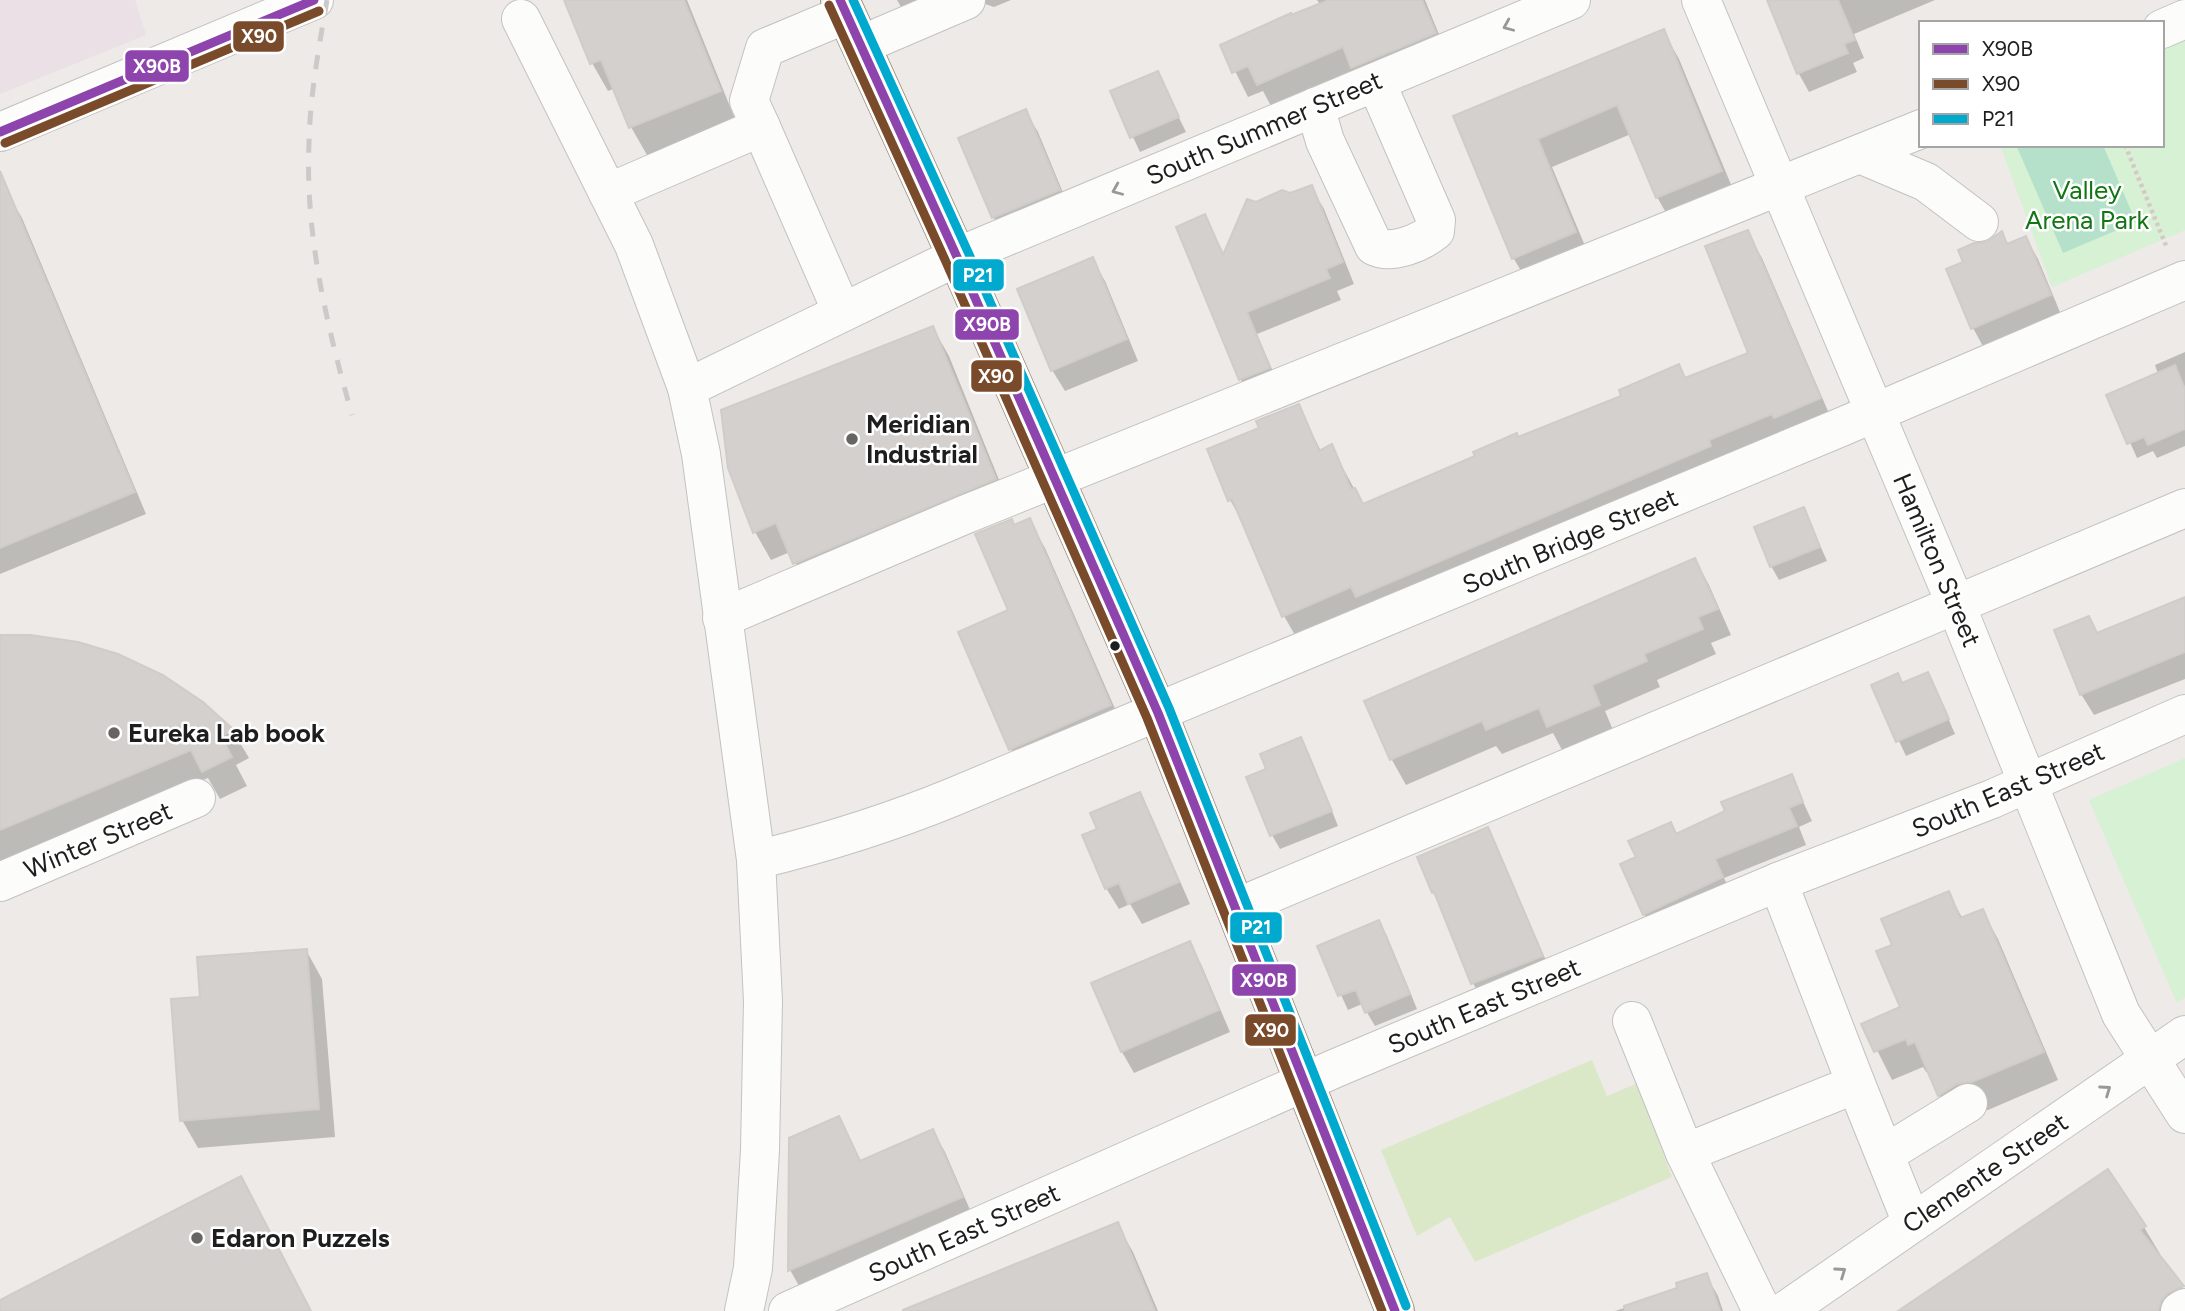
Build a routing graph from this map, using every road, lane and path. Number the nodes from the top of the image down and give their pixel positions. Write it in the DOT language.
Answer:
graph roads {
  1 [pos="314,0"];
  2 [pos="966,0"];
  3 [pos="1571,0"];
  4 [pos="1701,0"];
  5 [pos="521,19"];
  6 [pos="2185,19"];
  7 [pos="849,20"];
  8 [pos="2164,28"];
  9 [pos="1376,82"];
  10 [pos="1315,107"];
  11 [pos="761,127"];
  12 [pos="1919,130"];
  13 [pos="0,132"];
  14 [pos="2126,147"];
  15 [pos="1860,154"];
  16 [pos="1780,187"];
  17 [pos="608,193"];
  18 [pos="1979,222"];
  19 [pos="957,257"];
  20 [pos="2183,281"];
  21 [pos="842,313"];
  22 [pos="687,388"];
  23 [pos="1875,413"];
  24 [pos="1055,480"];
  25 [pos="2185,508"];
  26 [pos="1956,606"];
  27 [pos="722,618"];
  28 [pos="1158,713"];
  29 [pos="2185,714"];
  30 [pos="2028,782"];
  31 [pos="196,798"];
  32 [pos="756,860"];
  33 [pos="0,882"];
  34 [pos="1778,882"];
  35 [pos="1236,908"];
  36 [pos="1632,1021"];
  37 [pos="2185,1035"];
  38 [pos="2150,1059"];
  39 [pos="1306,1083"];
  40 [pos="1856,1084"];
  41 [pos="1968,1103"];
  42 [pos="2185,1114"];
  43 [pos="1685,1153"];
  44 [pos="1885,1154"];
  45 [pos="1912,1223"];
  46 [pos="2185,1308"];
  47 [pos="744,1311"];
  48 [pos="788,1311"];
  49 [pos="1395,1311"];
  50 [pos="1762,1311"];
  51 [pos="1785,1311"];
  52 [pos="2180,1311"];
  1 -- 13 [label="street"];
  2 -- 7 [label="street"];
  3 -- 9 [label="street, South Summer Street, one-way"];
  4 -- 16 [label="street, Hamilton Street"];
  5 -- 17 [label="street"];
  6 -- 8 [label="street"];
  7 -- 11 [label="street"];
  7 -- 19 [label="main road"];
  9 -- 10 [label="street, South Summer Street"];
  9 -- 10 [label="street"];
  10 -- 19 [label="street, South Summer Street, one-way"];
  11 -- 17 [label="street"];
  11 -- 21 [label="street"];
  12 -- 15 [label="street"];
  14 -- 20 [label="path"];
  15 -- 16 [label="street"];
  15 -- 18 [label="street"];
  16 -- 23 [label="street, Hamilton Street"];
  16 -- 24 [label="street"];
  17 -- 22 [label="street"];
  19 -- 21 [label="street, South Summer Street"];
  19 -- 24 [label="main road"];
  20 -- 23 [label="street, South Bridge Street"];
  21 -- 22 [label="street, South Summer Street"];
  22 -- 27 [label="street"];
  23 -- 26 [label="street, Hamilton Street"];
  23 -- 28 [label="street, South Bridge Street"];
  24 -- 27 [label="street"];
  24 -- 28 [label="main road"];
  25 -- 26 [label="street"];
  26 -- 30 [label="street, Hamilton Street"];
  26 -- 35 [label="street"];
  27 -- 32 [label="street"];
  28 -- 32 [label="street, South Bridge Street"];
  28 -- 35 [label="main road"];
  29 -- 30 [label="street, South East Street"];
  30 -- 34 [label="street, South East Street"];
  30 -- 38 [label="street, Hamilton Street"];
  31 -- 33 [label="street, Winter Street"];
  32 -- 47 [label="street"];
  34 -- 39 [label="street, South East Street"];
  34 -- 40 [label="street"];
  35 -- 39 [label="main road"];
  36 -- 43 [label="street"];
  37 -- 38 [label="street, Clemente Street"];
  38 -- 42 [label="street, Hamilton Street"];
  45 -- 38 [label="street, Clemente Street, one-way"];
  39 -- 48 [label="street, South East Street"];
  39 -- 49 [label="main road"];
  40 -- 43 [label="street"];
  40 -- 44 [label="street"];
  41 -- 44 [label="street"];
  43 -- 50 [label="street"];
  44 -- 45 [label="street"];
  51 -- 45 [label="street, Clemente Street, one-way"];
  46 -- 52 [label="street"];
}
